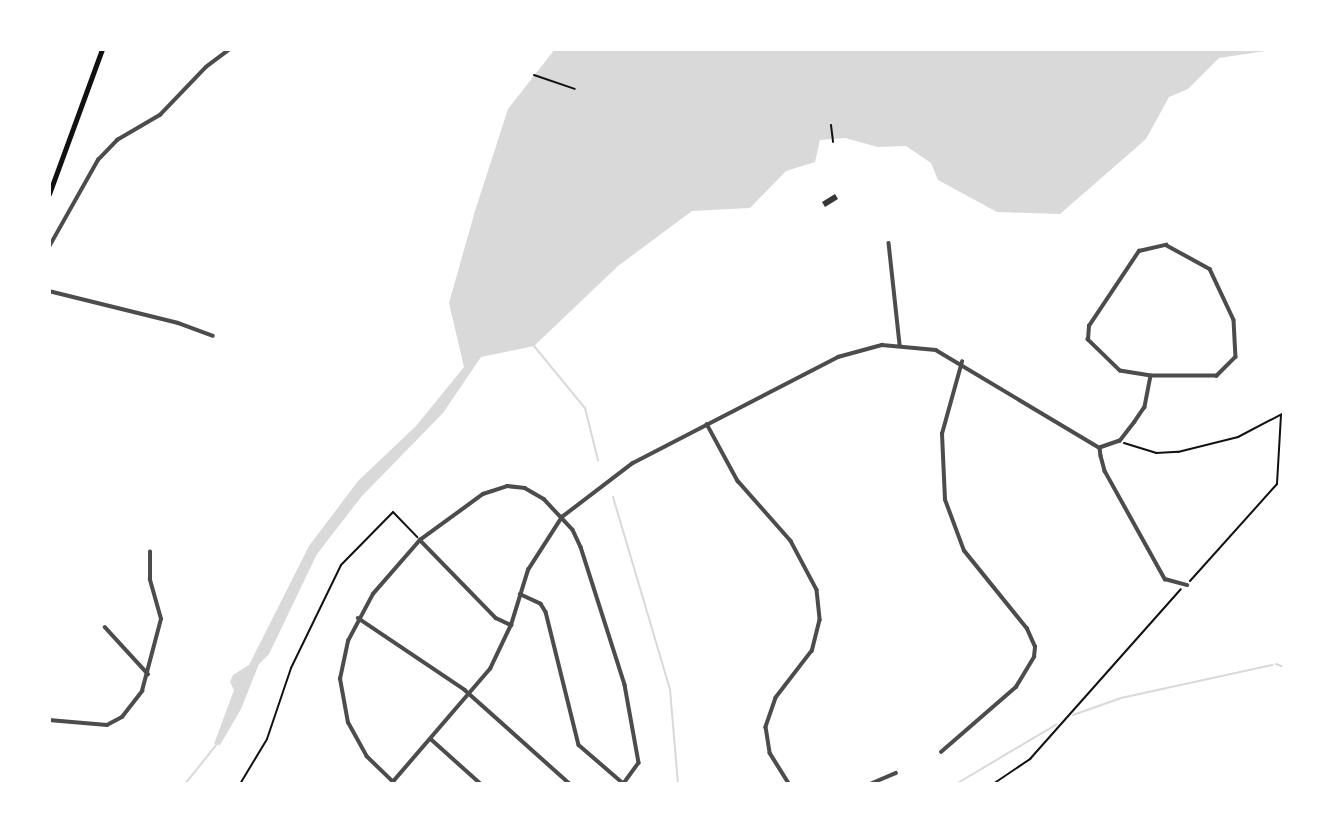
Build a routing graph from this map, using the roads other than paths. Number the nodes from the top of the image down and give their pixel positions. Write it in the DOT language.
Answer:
graph roads {
  1 [pos="102,49"];
  2 [pos="230,49"];
  3 [pos="49,194"];
  4 [pos="889,243"];
  5 [pos="49,247"];
  6 [pos="49,291"];
  7 [pos="213,337"];
  8 [pos="900,345"];
  9 [pos="962,362"];
  10 [pos="1151,376"];
  11 [pos="707,425"];
  12 [pos="1100,448"];
  13 [pos="562,517"];
  14 [pos="420,540"];
  15 [pos="150,552"];
  16 [pos="1187,585"];
  17 [pos="520,594"];
  18 [pos="358,618"];
  19 [pos="511,625"];
  20 [pos="106,627"];
  21 [pos="148,674"];
  22 [pos="471,695"];
  23 [pos="49,720"];
  24 [pos="431,738"];
  25 [pos="941,752"];
  26 [pos="896,773"];
  27 [pos="393,783"];
  28 [pos="481,784"];
  29 [pos="570,784"];
  30 [pos="624,784"];
  31 [pos="789,784"];
  32 [pos="870,784"];
  1 -- 3 [label="highway"];
  2 -- 5 [label="street"];
  4 -- 8 [label="street"];
  6 -- 7 [label="street"];
  8 -- 9 [label="street"];
  8 -- 11 [label="street"];
  9 -- 12 [label="street"];
  9 -- 25 [label="street"];
  10 -- 10 [label="street"];
  10 -- 12 [label="street"];
  11 -- 13 [label="street"];
  11 -- 31 [label="street"];
  12 -- 16 [label="street"];
  13 -- 14 [label="street"];
  13 -- 17 [label="street"];
  13 -- 30 [label="street"];
  14 -- 18 [label="street"];
  14 -- 19 [label="street"];
  15 -- 21 [label="street"];
  17 -- 19 [label="street"];
  17 -- 30 [label="street"];
  18 -- 22 [label="street"];
  18 -- 27 [label="street"];
  19 -- 22 [label="street"];
  20 -- 21 [label="street"];
  21 -- 23 [label="street"];
  22 -- 24 [label="street"];
  22 -- 29 [label="street"];
  24 -- 27 [label="street"];
  24 -- 28 [label="street"];
  26 -- 32 [label="street"];
}
